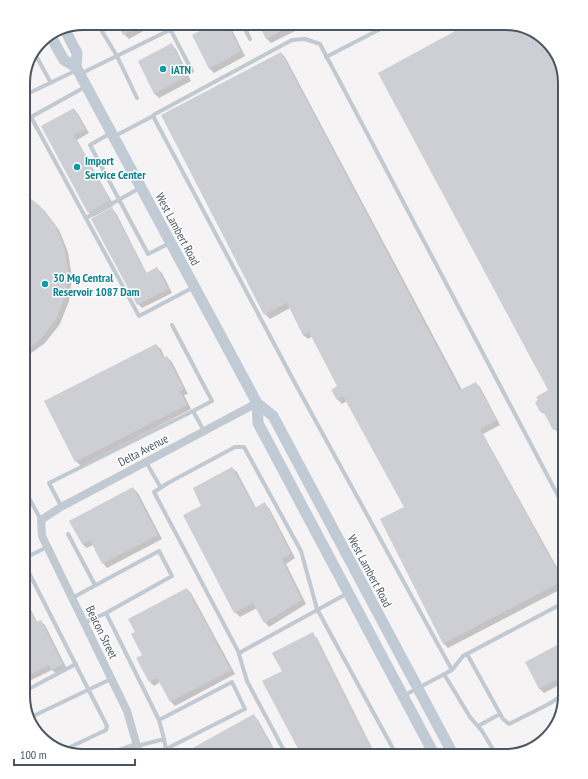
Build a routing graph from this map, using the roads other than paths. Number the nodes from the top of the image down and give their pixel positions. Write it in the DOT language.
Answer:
graph roads {
  1 [pos="101,30"];
  2 [pos="170,30"];
  3 [pos="246,30"];
  4 [pos="378,30"];
  5 [pos="66,33"];
  6 [pos="250,39"];
  7 [pos="53,40"];
  8 [pos="117,56"];
  9 [pos="37,57"];
  10 [pos="326,57"];
  11 [pos="78,70"];
  12 [pos="192,70"];
  13 [pos="51,83"];
  14 [pos="86,86"];
  15 [pos="30,93"];
  16 [pos="137,98"];
  17 [pos="153,116"];
  18 [pos="112,135"];
  19 [pos="141,188"];
  20 [pos="120,199"];
  21 [pos="86,218"];
  22 [pos="171,242"];
  23 [pos="195,287"];
  24 [pos="172,325"];
  25 [pos="257,403"];
  26 [pos="193,411"];
  27 [pos="204,431"];
  28 [pos="146,462"];
  29 [pos="161,488"];
  30 [pos="558,496"];
  31 [pos="30,500"];
  32 [pos="61,507"];
  33 [pos="41,520"];
  34 [pos="68,534"];
  35 [pos="48,547"];
  36 [pos="30,556"];
  37 [pos="30,574"];
  38 [pos="96,585"];
  39 [pos="348,593"];
  40 [pos="72,598"];
  41 [pos="558,606"];
  42 [pos="318,610"];
  43 [pos="106,613"];
  44 [pos="84,623"];
  45 [pos="239,653"];
  46 [pos="467,654"];
  47 [pos="76,664"];
  48 [pos="452,670"];
  49 [pos="444,674"];
  50 [pos="111,679"];
  51 [pos="30,688"];
  52 [pos="417,689"];
  53 [pos="89,690"];
  54 [pos="403,696"];
  55 [pos="558,698"];
  56 [pos="500,714"];
  57 [pos="34,716"];
  58 [pos="159,720"];
  59 [pos="478,726"];
  60 [pos="164,739"];
  61 [pos="136,746"];
  62 [pos="70,747"];
  63 [pos="127,749"];
  64 [pos="137,749"];
  65 [pos="166,749"];
  66 [pos="282,749"];
  67 [pos="393,749"];
  68 [pos="431,749"];
  69 [pos="450,749"];
  70 [pos="493,749"];
  1 -- 8 [label="lane"];
  2 -- 8 [label="lane"];
  2 -- 12 [label="lane"];
  3 -- 6 [label="lane"];
  4 -- 10 [label="lane"];
  5 -- 11 [label="main road, West Lambert Road"];
  7 -- 11 [label="main road, West Lambert Road"];
  8 -- 11 [label="lane"];
  8 -- 16 [label="lane"];
  9 -- 13 [label="lane"];
  10 -- 17 [label="lane"];
  10 -- 30 [label="lane"];
  11 -- 13 [label="lane"];
  11 -- 14 [label="main road, West Lambert Road"];
  13 -- 15 [label="lane"];
  14 -- 18 [label="main road, West Lambert Road"];
  14 -- 21 [label="lane"];
  17 -- 18 [label="lane"];
  17 -- 48 [label="lane"];
  18 -- 19 [label="main road, West Lambert Road"];
  18 -- 20 [label="lane"];
  19 -- 20 [label="lane"];
  19 -- 22 [label="main road, West Lambert Road"];
  20 -- 21 [label="lane"];
  20 -- 22 [label="lane"];
  21 -- 23 [label="lane"];
  22 -- 23 [label="main road, West Lambert Road"];
  23 -- 25 [label="main road, West Lambert Road"];
  24 -- 26 [label="lane"];
  25 -- 27 [label="street, Delta Avenue"];
  25 -- 39 [label="main road, West Lambert Road"];
  25 -- 52 [label="main road, West Lambert Road"];
  26 -- 27 [label="lane"];
  26 -- 32 [label="lane"];
  27 -- 28 [label="street, Delta Avenue"];
  28 -- 29 [label="lane"];
  28 -- 32 [label="street, Delta Avenue"];
  29 -- 42 [label="lane"];
  29 -- 45 [label="lane"];
  31 -- 33 [label="lane"];
  32 -- 33 [label="street, Delta Avenue"];
  33 -- 35 [label="street, Beacon Street"];
  34 -- 38 [label="lane"];
  35 -- 36 [label="lane"];
  35 -- 40 [label="street, Beacon Street"];
  37 -- 47 [label="lane"];
  38 -- 40 [label="lane"];
  38 -- 43 [label="lane"];
  39 -- 42 [label="lane"];
  39 -- 54 [label="main road, West Lambert Road"];
  40 -- 44 [label="street, Beacon Street"];
  41 -- 46 [label="lane"];
  42 -- 45 [label="lane"];
  42 -- 67 [label="lane"];
  43 -- 44 [label="lane"];
  43 -- 58 [label="lane"];
  44 -- 50 [label="street, Beacon Street"];
  45 -- 66 [label="lane"];
  46 -- 48 [label="lane"];
  46 -- 56 [label="lane"];
  47 -- 51 [label="lane"];
  47 -- 53 [label="lane"];
  48 -- 49 [label="lane"];
  49 -- 52 [label="lane"];
  49 -- 59 [label="lane"];
  50 -- 53 [label="lane"];
  50 -- 61 [label="street, Beacon Street"];
  52 -- 54 [label="lane"];
  52 -- 69 [label="main road, West Lambert Road"];
  53 -- 57 [label="lane"];
  53 -- 62 [label="lane"];
  54 -- 68 [label="main road, West Lambert Road"];
  55 -- 56 [label="lane"];
  56 -- 59 [label="lane"];
  58 -- 60 [label="lane"];
  58 -- 65 [label="lane"];
  59 -- 70 [label="lane"];
  60 -- 61 [label="lane"];
  60 -- 65 [label="lane"];
  61 -- 63 [label="street"];
  61 -- 64 [label="street, Beacon Street"];
}
